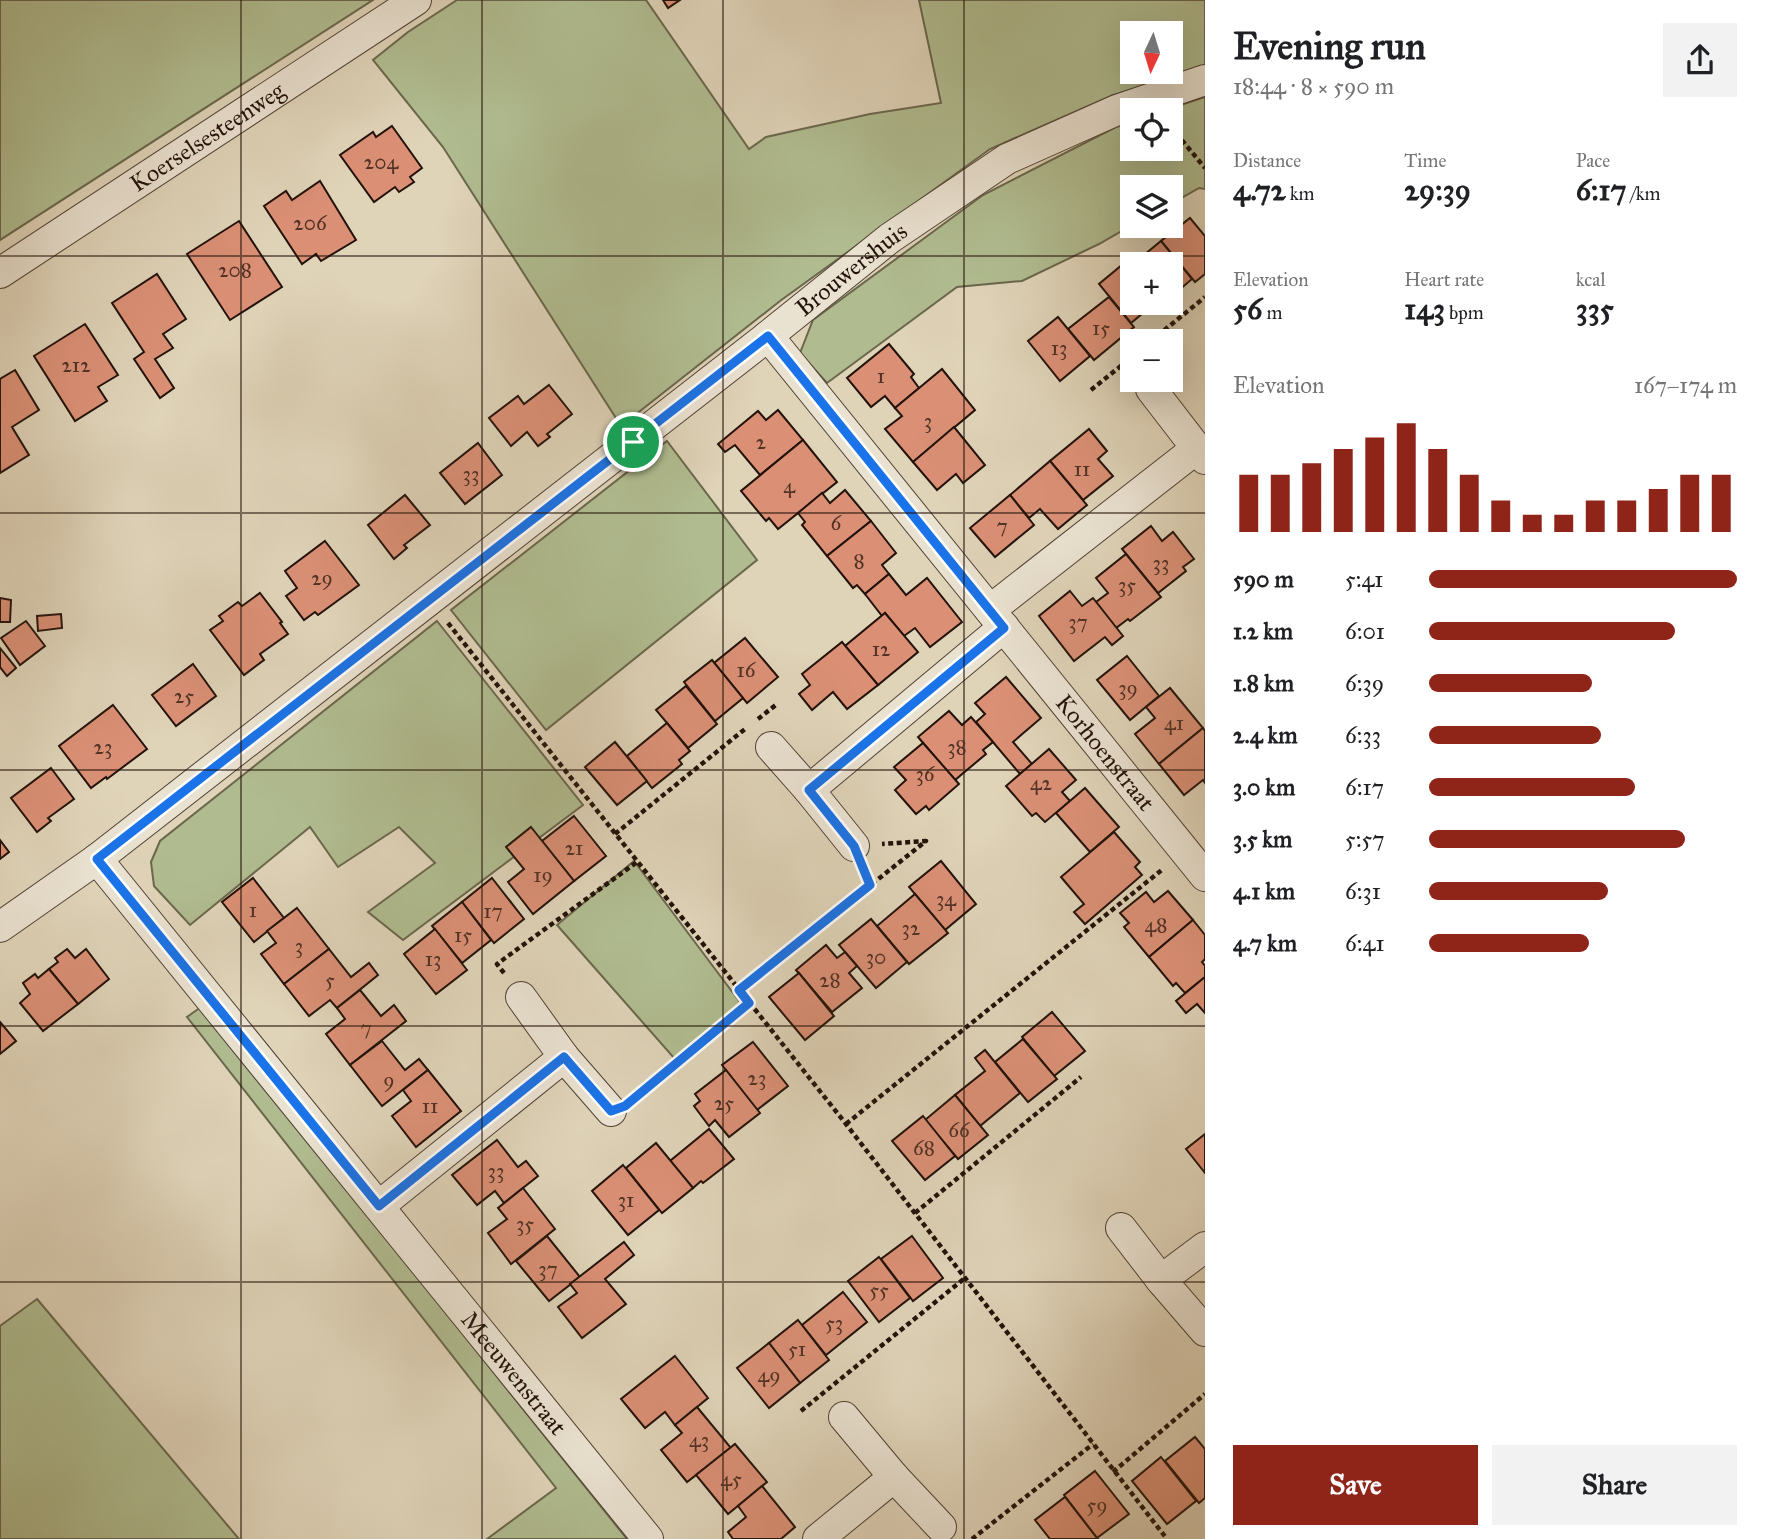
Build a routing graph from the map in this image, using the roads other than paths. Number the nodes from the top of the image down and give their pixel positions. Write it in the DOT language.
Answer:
graph roads {
  1 [pos="416,0"];
  2 [pos="1205,80"];
  3 [pos="0,272"];
  4 [pos="768,336"];
  5 [pos="1153,392"];
  6 [pos="1201,454"];
  7 [pos="997,619"];
  8 [pos="771,747"];
  9 [pos="809,790"];
  10 [pos="854,846"];
  11 [pos="97,859"];
  12 [pos="1205,876"];
  13 [pos="0,926"];
  14 [pos="521,997"];
  15 [pos="564,1057"];
  16 [pos="611,1111"];
  17 [pos="379,1206"];
  18 [pos="1121,1228"];
  19 [pos="1205,1247"];
  20 [pos="1161,1280"];
  21 [pos="1205,1331"];
  22 [pos="844,1417"];
  23 [pos="894,1477"];
  24 [pos="941,1527"];
  25 [pos="648,1539"];
  26 [pos="818,1539"];
  1 -- 3 [label="street, Koerselsesteenweg"];
  2 -- 4 [label="street, Brouwershuis"];
  4 -- 7 [label="street, Korhoenstraat"];
  4 -- 11 [label="street, Brouwershuis"];
  5 -- 6 [label="street"];
  6 -- 7 [label="street"];
  7 -- 9 [label="street"];
  7 -- 12 [label="street, Korhoenstraat"];
  8 -- 9 [label="street"];
  9 -- 10 [label="street"];
  11 -- 13 [label="street, Brouwershuis"];
  11 -- 17 [label="street, Meeuwenstraat"];
  14 -- 15 [label="street"];
  15 -- 16 [label="street"];
  15 -- 17 [label="street"];
  17 -- 25 [label="street, Meeuwenstraat"];
  18 -- 20 [label="street"];
  19 -- 20 [label="street"];
  20 -- 21 [label="street"];
  22 -- 23 [label="street"];
  23 -- 24 [label="street"];
  23 -- 26 [label="street"];
}
